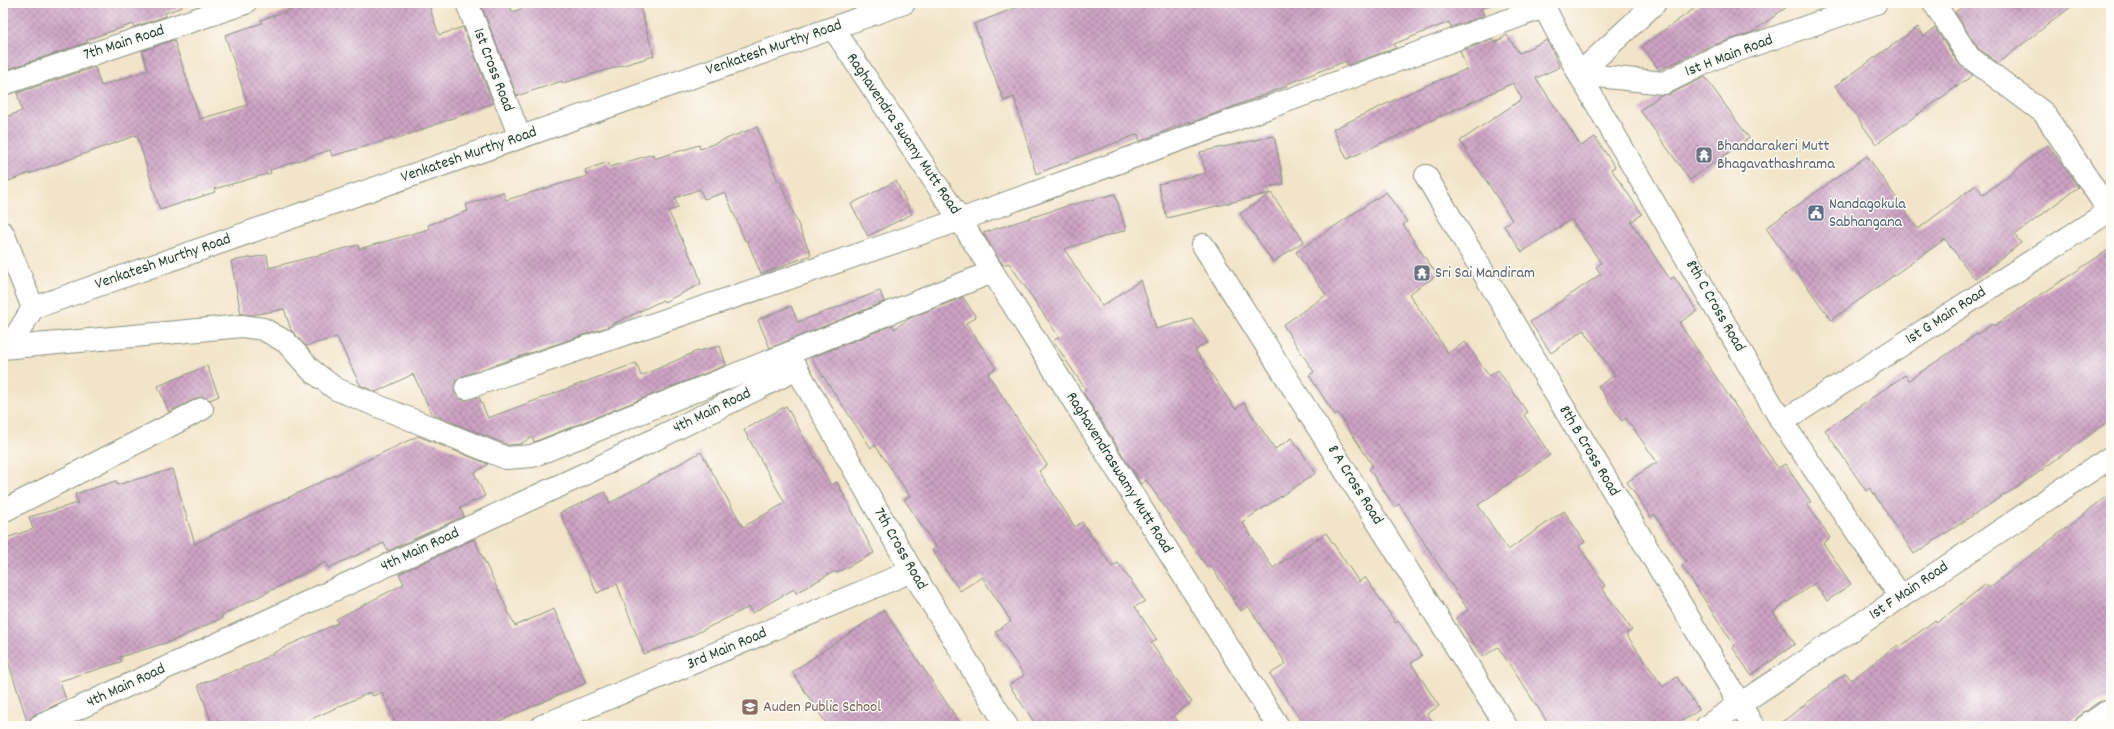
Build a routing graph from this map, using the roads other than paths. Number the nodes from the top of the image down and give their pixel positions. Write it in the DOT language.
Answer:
graph roads {
  1 [pos="245,3"];
  2 [pos="467,3"];
  3 [pos="904,3"];
  4 [pos="1656,3"];
  5 [pos="1876,3"];
  6 [pos="1934,3"];
  7 [pos="1543,5"];
  8 [pos="832,28"];
  9 [pos="1579,74"];
  10 [pos="3,84"];
  11 [pos="520,137"];
  12 [pos="1426,176"];
  13 [pos="2110,210"];
  14 [pos="960,220"];
  15 [pos="3,233"];
  16 [pos="1203,245"];
  17 [pos="992,272"];
  18 [pos="33,308"];
  19 [pos="6,348"];
  20 [pos="794,361"];
  21 [pos="466,388"];
  22 [pos="202,410"];
  23 [pos="1782,422"];
  24 [pos="2111,457"];
  25 [pos="3,511"];
  26 [pos="912,571"];
  27 [pos="1900,597"];
  28 [pos="1740,704"];
  29 [pos="2111,709"];
  30 [pos="40,726"];
  31 [pos="542,726"];
  32 [pos="1007,726"];
  33 [pos="1278,726"];
  34 [pos="1506,726"];
  35 [pos="1707,726"];
  36 [pos="1752,726"];
  37 [pos="2086,726"];
  1 -- 10 [label="street, 7th Main Road"];
  2 -- 11 [label="street, 1st Cross Road"];
  3 -- 8 [label="street, Venkatesh Murthy Road"];
  4 -- 9 [label="street"];
  5 -- 9 [label="street, 1st H Main Road"];
  6 -- 13 [label="street"];
  7 -- 9 [label="street, 8th C Cross Road"];
  7 -- 14 [label="street"];
  8 -- 11 [label="street, Venkatesh Murthy Road"];
  8 -- 14 [label="street, Raghavendra Swamy Mutt Road"];
  9 -- 23 [label="street, 8th C Cross Road"];
  11 -- 18 [label="street, Venkatesh Murthy Road"];
  12 -- 28 [label="street, 8th B Cross Road"];
  13 -- 23 [label="street, 1st G Main Road"];
  14 -- 17 [label="street, Raghavendraswamy Mutt Road"];
  14 -- 21 [label="street"];
  15 -- 18 [label="street"];
  16 -- 34 [label="street, 8 A Cross Road"];
  17 -- 20 [label="street"];
  17 -- 33 [label="street, Raghavendraswamy Mutt Road"];
  18 -- 19 [label="street"];
  19 -- 20 [label="street"];
  20 -- 26 [label="street, 7th Cross Road"];
  20 -- 30 [label="street, 4th Main Road"];
  22 -- 25 [label="street"];
  23 -- 27 [label="street, 8th C Cross Road"];
  24 -- 27 [label="street, 1st F Main Road"];
  26 -- 31 [label="street, 3rd Main Road"];
  26 -- 32 [label="street, 7th Cross Road"];
  27 -- 28 [label="street, 1st F Main Road"];
  28 -- 35 [label="street, 1st F Main Road"];
  28 -- 36 [label="street, 8th B Cross Road"];
  29 -- 37 [label="street"];
}
